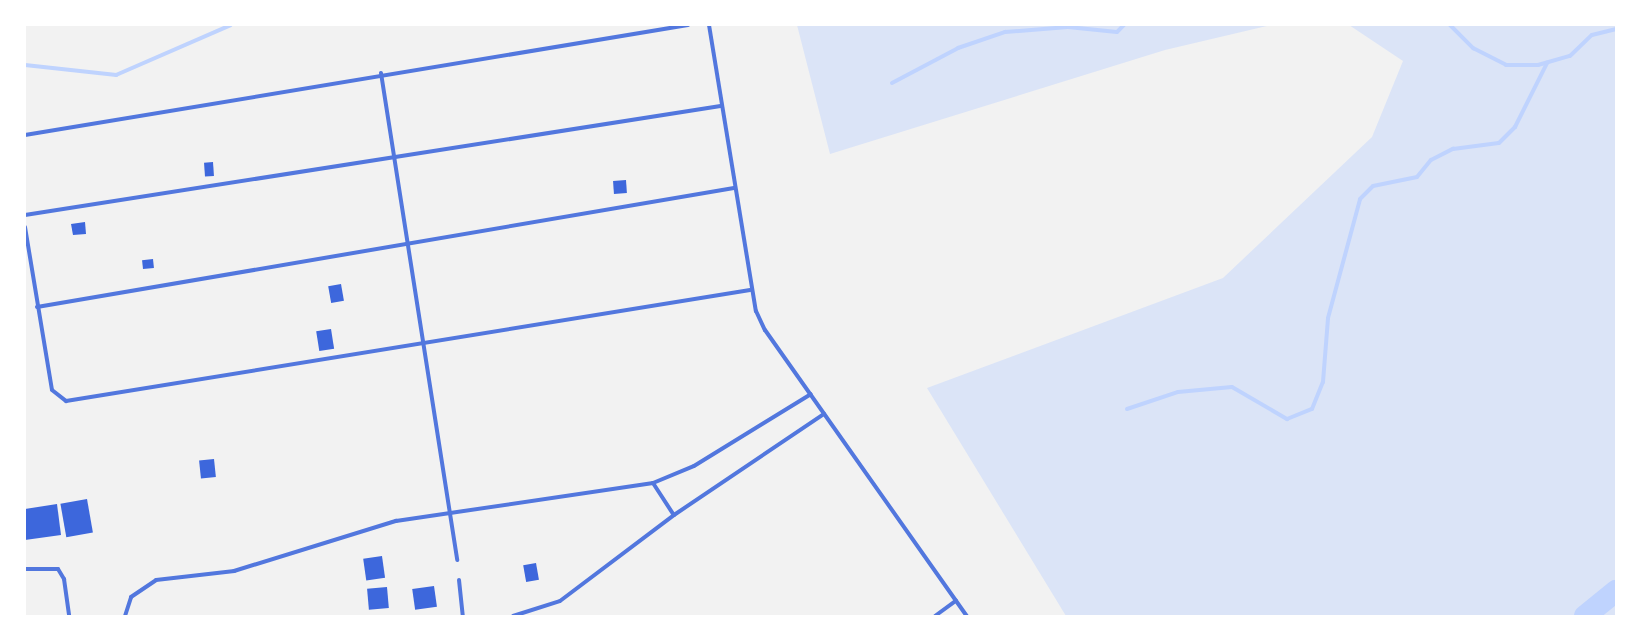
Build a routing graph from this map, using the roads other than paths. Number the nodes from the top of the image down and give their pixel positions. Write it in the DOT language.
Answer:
graph roads {
  1 [pos="688,25"];
  2 [pos="709,25"];
  3 [pos="381,73"];
  4 [pos="721,106"];
  5 [pos="25,135"];
  6 [pos="393,158"];
  7 [pos="734,188"];
  8 [pos="25,215"];
  9 [pos="25,227"];
  10 [pos="408,243"];
  11 [pos="750,290"];
  12 [pos="37,307"];
  13 [pos="424,344"];
  14 [pos="811,394"];
  15 [pos="824,414"];
  16 [pos="653,483"];
  17 [pos="452,511"];
  18 [pos="674,515"];
  19 [pos="457,560"];
  20 [pos="25,568"];
  21 [pos="460,580"];
  22 [pos="956,601"];
  23 [pos="69,616"];
  24 [pos="125,616"];
  25 [pos="463,616"];
  26 [pos="513,616"];
  27 [pos="935,616"];
  28 [pos="967,616"];
  1 -- 3 [label="lane"];
  2 -- 4 [label="lane"];
  3 -- 5 [label="lane"];
  3 -- 6 [label="lane"];
  4 -- 6 [label="lane"];
  4 -- 7 [label="lane"];
  6 -- 8 [label="lane"];
  6 -- 10 [label="lane"];
  7 -- 10 [label="lane"];
  7 -- 11 [label="lane"];
  9 -- 12 [label="lane"];
  10 -- 12 [label="lane"];
  10 -- 13 [label="lane"];
  11 -- 13 [label="lane"];
  11 -- 14 [label="lane"];
  12 -- 13 [label="lane"];
  13 -- 17 [label="lane"];
  14 -- 15 [label="lane"];
  14 -- 16 [label="lane"];
  15 -- 18 [label="lane"];
  15 -- 22 [label="lane"];
  16 -- 17 [label="lane"];
  16 -- 18 [label="lane"];
  17 -- 19 [label="lane"];
  17 -- 24 [label="lane"];
  18 -- 26 [label="lane"];
  20 -- 23 [label="lane"];
  21 -- 25 [label="lane"];
  22 -- 27 [label="lane"];
  22 -- 28 [label="lane"];
}
